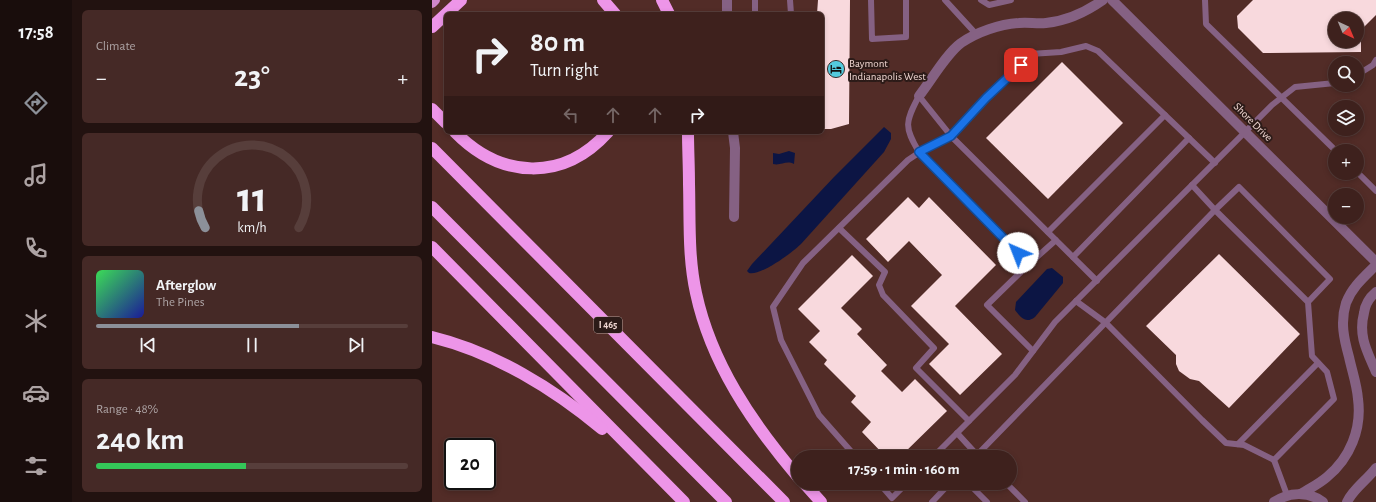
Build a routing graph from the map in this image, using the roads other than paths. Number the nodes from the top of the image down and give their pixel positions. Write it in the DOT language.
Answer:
graph roads {
  1 [pos="435,0"];
  2 [pos="461,0"];
  3 [pos="603,0"];
  4 [pos="662,0"];
  5 [pos="727,0"];
  6 [pos="755,0"];
  7 [pos="790,0"];
  8 [pos="871,0"];
  9 [pos="906,0"];
  10 [pos="945,0"];
  11 [pos="982,0"];
  12 [pos="1011,0"];
  13 [pos="1103,0"];
  14 [pos="1112,0"];
  15 [pos="1205,0"];
  16 [pos="432,3"];
  17 [pos="448,12"];
  18 [pos="612,12"];
  19 [pos="668,12"];
  20 [pos="727,12"];
  21 [pos="755,12"];
  22 [pos="791,12"];
  23 [pos="444,15"];
  24 [pos="432,26"];
  25 [pos="977,34"];
  26 [pos="1376,60"];
  27 [pos="1364,71"];
  28 [pos="1328,84"];
  29 [pos="919,96"];
  30 [pos="1282,97"];
  31 [pos="432,109"];
  32 [pos="1165,115"];
  33 [pos="444,121"];
  34 [pos="1245,132"];
  35 [pos="457,134"];
  36 [pos="606,134"];
  37 [pos="688,134"];
  38 [pos="733,134"];
  39 [pos="951,136"];
  40 [pos="1189,138"];
  41 [pos="1329,144"];
  42 [pos="432,148"];
  43 [pos="919,152"];
  44 [pos="1215,162"];
  45 [pos="1364,179"];
  46 [pos="1192,185"];
  47 [pos="1376,191"];
  48 [pos="432,207"];
  49 [pos="1215,210"];
  50 [pos="734,217"];
  51 [pos="839,228"];
  52 [pos="1048,232"];
  53 [pos="1056,240"];
  54 [pos="432,247"];
  55 [pos="1073,257"];
  56 [pos="1376,262"];
  57 [pos="1029,264"];
  58 [pos="1376,265"];
  59 [pos="1097,281"];
  60 [pos="1376,292"];
  61 [pos="1076,301"];
  62 [pos="1308,302"];
  63 [pos="1106,323"];
  64 [pos="432,337"];
  65 [pos="1033,351"];
  66 [pos="1318,363"];
  67 [pos="1376,372"];
  68 [pos="969,421"];
  69 [pos="957,433"];
  70 [pos="1238,444"];
  71 [pos="850,450"];
  72 [pos="940,450"];
  73 [pos="972,450"];
  74 [pos="983,450"];
  75 [pos="1274,460"];
  76 [pos="1376,468"];
  77 [pos="791,469"];
  78 [pos="654,472"];
  79 [pos="810,490"];
  80 [pos="885,490"];
  81 [pos="900,490"];
  82 [pos="943,490"];
  83 [pos="975,490"];
  84 [pos="1013,490"];
  85 [pos="1301,494"];
  86 [pos="1287,495"];
  87 [pos="684,502"];
  88 [pos="726,502"];
  89 [pos="784,502"];
  90 [pos="821,502"];
  91 [pos="932,502"];
  92 [pos="986,502"];
  93 [pos="1024,502"];
  94 [pos="1274,502"];
  95 [pos="1323,502"];
  96 [pos="1347,502"];
  1 -- 16 [label="main road"];
  2 -- 17 [label="highway"];
  3 -- 18 [label="highway"];
  4 -- 19 [label="highway"];
  5 -- 20 [label="street"];
  6 -- 21 [label="lane"];
  7 -- 22 [label="lane"];
  8 -- 9 [label="lane"];
  10 -- 25 [label="lane"];
  11 -- 12 [label="lane"];
  13 -- 25 [label="street"];
  14 -- 34 [label="street, Shore Drive"];
  15 -- 30 [label="lane"];
  23 -- 24 [label="highway"];
  25 -- 29 [label="street"];
  26 -- 27 [label="lane"];
  28 -- 30 [label="lane"];
  29 -- 39 [label="lane"];
  29 -- 43 [label="lane"];
  30 -- 34 [label="lane"];
  30 -- 41 [label="lane"];
  31 -- 33 [label="highway"];
  32 -- 39 [label="lane"];
  32 -- 40 [label="lane"];
  32 -- 52 [label="lane"];
  34 -- 44 [label="lane"];
  34 -- 56 [label="street, Shore Drive"];
  35 -- 36 [label="highway"];
  37 -- 77 [label="highway"];
  38 -- 50 [label="street"];
  39 -- 43 [label="lane"];
  39 -- 52 [label="lane"];
  40 -- 44 [label="lane"];
  40 -- 55 [label="lane"];
  42 -- 89 [label="highway, I 465"];
  43 -- 51 [label="lane"];
  43 -- 57 [label="lane"];
  44 -- 46 [label="lane"];
  45 -- 47 [label="lane"];
  46 -- 49 [label="lane"];
  46 -- 59 [label="lane"];
  48 -- 88 [label="highway"];
  49 -- 62 [label="lane"];
  49 -- 62 [label="lane"];
  49 -- 63 [label="lane"];
  51 -- 68 [label="lane"];
  51 -- 71 [label="lane"];
  52 -- 53 [label="lane"];
  53 -- 55 [label="lane"];
  53 -- 57 [label="lane"];
  54 -- 78 [label="highway"];
  55 -- 59 [label="lane"];
  57 -- 65 [label="lane"];
  58 -- 85 [label="street"];
  59 -- 61 [label="lane"];
  60 -- 67 [label="street"];
  61 -- 63 [label="lane"];
  61 -- 65 [label="lane"];
  62 -- 66 [label="lane"];
  63 -- 70 [label="lane"];
  63 -- 74 [label="lane"];
  64 -- 78 [label="highway"];
  65 -- 68 [label="lane"];
  66 -- 70 [label="lane"];
  66 -- 75 [label="lane"];
  68 -- 69 [label="lane"];
  69 -- 72 [label="lane"];
  69 -- 73 [label="lane"];
  70 -- 75 [label="lane"];
  75 -- 86 [label="lane"];
  76 -- 96 [label="street"];
  78 -- 87 [label="highway"];
  79 -- 90 [label="highway"];
  80 -- 81 [label="lane"];
  82 -- 91 [label="lane"];
  83 -- 92 [label="lane"];
  84 -- 93 [label="lane"];
  85 -- 86 [label="street"];
  85 -- 95 [label="street"];
  86 -- 94 [label="street"];
}
